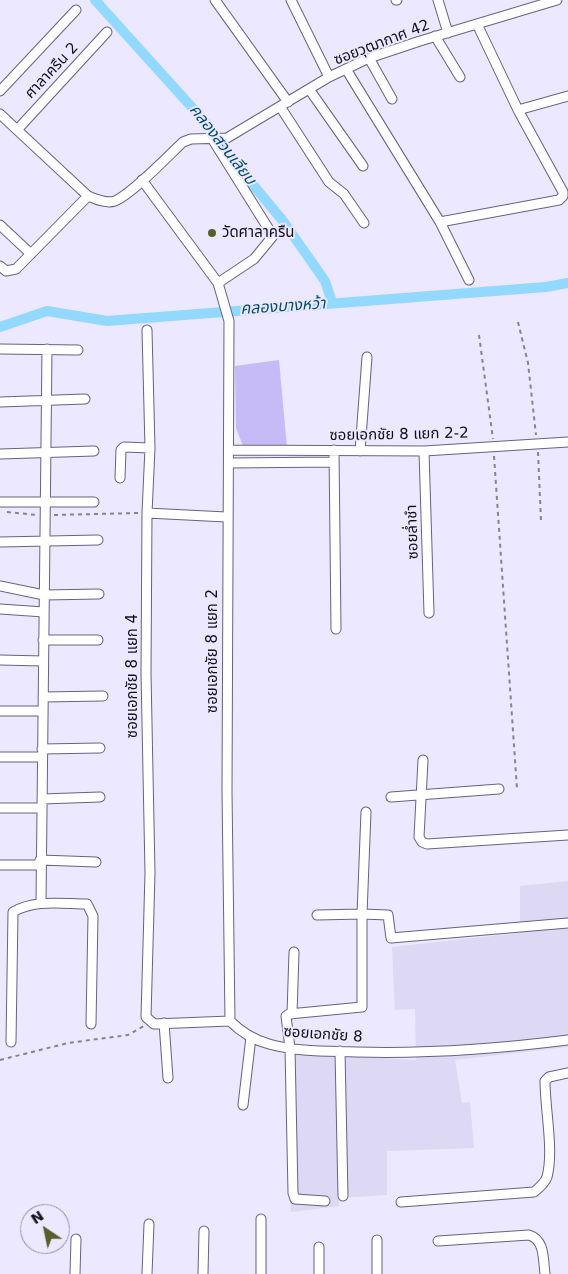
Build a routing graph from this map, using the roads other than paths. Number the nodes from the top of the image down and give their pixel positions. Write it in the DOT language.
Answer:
graph roads {
  1 [pos="215,0"];
  2 [pos="291,0"];
  3 [pos="438,0"];
  4 [pos="553,1"];
  5 [pos="76,10"];
  6 [pos="477,24"];
  7 [pos="107,32"];
  8 [pos="448,33"];
  9 [pos="435,36"];
  10 [pos="369,58"];
  11 [pos="346,69"];
  12 [pos="329,78"];
  13 [pos="460,78"];
  14 [pos="309,89"];
  15 [pos="0,91"];
  16 [pos="568,96"];
  17 [pos="392,99"];
  18 [pos="284,105"];
  19 [pos="518,110"];
  20 [pos="0,114"];
  21 [pos="17,130"];
  22 [pos="214,140"];
  23 [pos="362,166"];
  24 [pos="142,180"];
  25 [pos="88,196"];
  26 [pos="364,222"];
  27 [pos="440,222"];
  28 [pos="0,225"];
  29 [pos="31,254"];
  30 [pos="0,266"];
  31 [pos="469,280"];
  32 [pos="218,283"];
  33 [pos="148,330"];
  34 [pos="0,349"];
  35 [pos="47,349"];
  36 [pos="78,350"];
  37 [pos="367,357"];
  38 [pos="85,399"];
  39 [pos="46,400"];
  40 [pos="0,402"];
  41 [pos="568,442"];
  42 [pos="150,448"];
  43 [pos="230,450"];
  44 [pos="334,450"];
  45 [pos="94,451"];
  46 [pos="360,451"];
  47 [pos="424,451"];
  48 [pos="46,452"];
  49 [pos="0,454"];
  50 [pos="334,462"];
  51 [pos="229,463"];
  52 [pos="120,478"];
  53 [pos="0,502"];
  54 [pos="45,502"];
  55 [pos="94,502"];
  56 [pos="147,513"];
  57 [pos="226,518"];
  58 [pos="98,540"];
  59 [pos="45,541"];
  60 [pos="0,542"];
  61 [pos="0,586"];
  62 [pos="99,594"];
  63 [pos="44,595"];
  64 [pos="0,609"];
  65 [pos="44,612"];
  66 [pos="429,613"];
  67 [pos="336,629"];
  68 [pos="44,640"];
  69 [pos="98,640"];
  70 [pos="0,660"];
  71 [pos="43,661"];
  72 [pos="103,696"];
  73 [pos="43,697"];
  74 [pos="0,711"];
  75 [pos="43,711"];
  76 [pos="100,748"];
  77 [pos="42,753"];
  78 [pos="0,757"];
  79 [pos="423,760"];
  80 [pos="499,789"];
  81 [pos="423,795"];
  82 [pos="100,797"];
  83 [pos="391,797"];
  84 [pos="42,803"];
  85 [pos="0,808"];
  86 [pos="366,812"];
  87 [pos="568,835"];
  88 [pos="40,862"];
  89 [pos="96,862"];
  90 [pos="0,865"];
  91 [pos="41,903"];
  92 [pos="362,914"];
  93 [pos="317,915"];
  94 [pos="568,922"];
  95 [pos="294,952"];
  96 [pos="292,1014"];
  97 [pos="230,1022"];
  98 [pos="164,1023"];
  99 [pos="91,1024"];
  100 [pos="252,1037"];
  101 [pos="568,1040"];
  102 [pos="11,1042"];
  103 [pos="290,1048"];
  104 [pos="340,1051"];
  105 [pos="568,1073"];
  106 [pos="168,1078"];
  107 [pos="243,1105"];
  108 [pos="343,1196"];
  109 [pos="325,1201"];
  110 [pos="401,1202"];
  111 [pos="261,1219"];
  112 [pos="149,1224"];
  113 [pos="204,1231"];
  114 [pos="76,1238"];
  115 [pos="377,1240"];
  116 [pos="438,1241"];
  117 [pos="320,1247"];
  118 [pos="76,1274"];
  119 [pos="148,1274"];
  120 [pos="203,1274"];
  121 [pos="261,1274"];
  122 [pos="319,1274"];
  123 [pos="377,1274"];
  124 [pos="545,1274"];
  1 -- 18 [label="street"];
  2 -- 12 [label="street"];
  3 -- 8 [label="street"];
  4 -- 6 [label="street, ซอยวุฒากาศ 42"];
  5 -- 15 [label="street"];
  6 -- 8 [label="street, ซอยวุฒากาศ 42"];
  6 -- 19 [label="street"];
  7 -- 21 [label="street, ศาลาครืน 2"];
  8 -- 9 [label="street, ซอยวุฒากาศ 42"];
  9 -- 10 [label="street, ซอยวุฒากาศ 42"];
  9 -- 13 [label="street"];
  10 -- 11 [label="street, ซอยวุฒากาศ 42"];
  10 -- 17 [label="street"];
  11 -- 12 [label="street, ซอยวุฒากาศ 42"];
  11 -- 27 [label="street"];
  12 -- 14 [label="street, ซอยวุฒากาศ 42"];
  14 -- 18 [label="street, ซอยวุฒากาศ 42"];
  14 -- 23 [label="street"];
  16 -- 19 [label="street"];
  18 -- 22 [label="street, ซอยวุฒากาศ 42"];
  18 -- 26 [label="street"];
  19 -- 27 [label="street"];
  20 -- 21 [label="street"];
  21 -- 25 [label="street"];
  22 -- 24 [label="street, ซอยวุฒากาศ 42"];
  22 -- 32 [label="street"];
  24 -- 25 [label="street, ซอยวุฒากาศ 42"];
  24 -- 32 [label="street"];
  25 -- 29 [label="street"];
  27 -- 31 [label="street"];
  28 -- 29 [label="street"];
  29 -- 30 [label="street"];
  32 -- 43 [label="street, ซอยเอกชัย 8 แยก 2"];
  33 -- 42 [label="street, ซอยเอกชัย 8 แยก 4"];
  34 -- 35 [label="street"];
  35 -- 36 [label="street"];
  35 -- 39 [label="street"];
  37 -- 46 [label="street"];
  38 -- 39 [label="street"];
  39 -- 40 [label="street"];
  39 -- 48 [label="street"];
  41 -- 47 [label="street, ซอยเอกชัย 8 แยก 2-2"];
  42 -- 52 [label="street"];
  42 -- 56 [label="street, ซอยเอกชัย 8 แยก 4"];
  43 -- 44 [label="street, ซอยเอกชัย 8 แยก 2-2"];
  43 -- 51 [label="street, ซอยเอกชัย 8 แยก 2"];
  44 -- 46 [label="street, ซอยเอกชัย 8 แยก 2-2"];
  44 -- 50 [label="street"];
  45 -- 48 [label="street"];
  46 -- 47 [label="street, ซอยเอกชัย 8 แยก 2-2"];
  47 -- 66 [label="street, ซอยล่ำชำ"];
  48 -- 49 [label="street"];
  48 -- 54 [label="street"];
  50 -- 51 [label="street"];
  50 -- 67 [label="street"];
  51 -- 57 [label="street, ซอยเอกชัย 8 แยก 2"];
  53 -- 54 [label="street"];
  54 -- 55 [label="street"];
  54 -- 59 [label="street"];
  56 -- 57 [label="street"];
  56 -- 98 [label="street, ซอยเอกชัย 8 แยก 4"];
  57 -- 97 [label="street, ซอยเอกชัย 8 แยก 2"];
  58 -- 59 [label="street"];
  59 -- 60 [label="street"];
  59 -- 63 [label="street"];
  61 -- 63 [label="street"];
  62 -- 63 [label="street"];
  63 -- 65 [label="street"];
  64 -- 65 [label="street"];
  65 -- 68 [label="street"];
  68 -- 69 [label="street"];
  68 -- 71 [label="street"];
  70 -- 71 [label="street"];
  71 -- 73 [label="street"];
  72 -- 73 [label="street"];
  73 -- 75 [label="street"];
  74 -- 75 [label="street"];
  75 -- 77 [label="street"];
  76 -- 77 [label="street"];
  77 -- 78 [label="street"];
  77 -- 84 [label="street"];
  79 -- 81 [label="street"];
  80 -- 81 [label="street"];
  81 -- 83 [label="street"];
  81 -- 87 [label="street"];
  82 -- 84 [label="street"];
  84 -- 85 [label="street"];
  84 -- 88 [label="street"];
  86 -- 92 [label="street"];
  88 -- 89 [label="street"];
  88 -- 90 [label="street"];
  88 -- 91 [label="street"];
  91 -- 99 [label="street"];
  91 -- 102 [label="street"];
  92 -- 93 [label="street"];
  92 -- 94 [label="street"];
  92 -- 96 [label="street"];
  95 -- 96 [label="street"];
  96 -- 103 [label="street"];
  97 -- 98 [label="street"];
  97 -- 100 [label="street, ซอยเอกชัย 8"];
  98 -- 106 [label="street"];
  100 -- 103 [label="street, ซอยเอกชัย 8"];
  100 -- 107 [label="street"];
  101 -- 104 [label="street, ซอยเอกชัย 8"];
  103 -- 104 [label="street, ซอยเอกชัย 8"];
  103 -- 109 [label="street"];
  104 -- 108 [label="street"];
  105 -- 110 [label="street"];
  111 -- 121 [label="street"];
  112 -- 119 [label="street"];
  113 -- 120 [label="street"];
  114 -- 118 [label="street"];
  115 -- 123 [label="street"];
  116 -- 124 [label="street"];
  117 -- 122 [label="street"];
}
